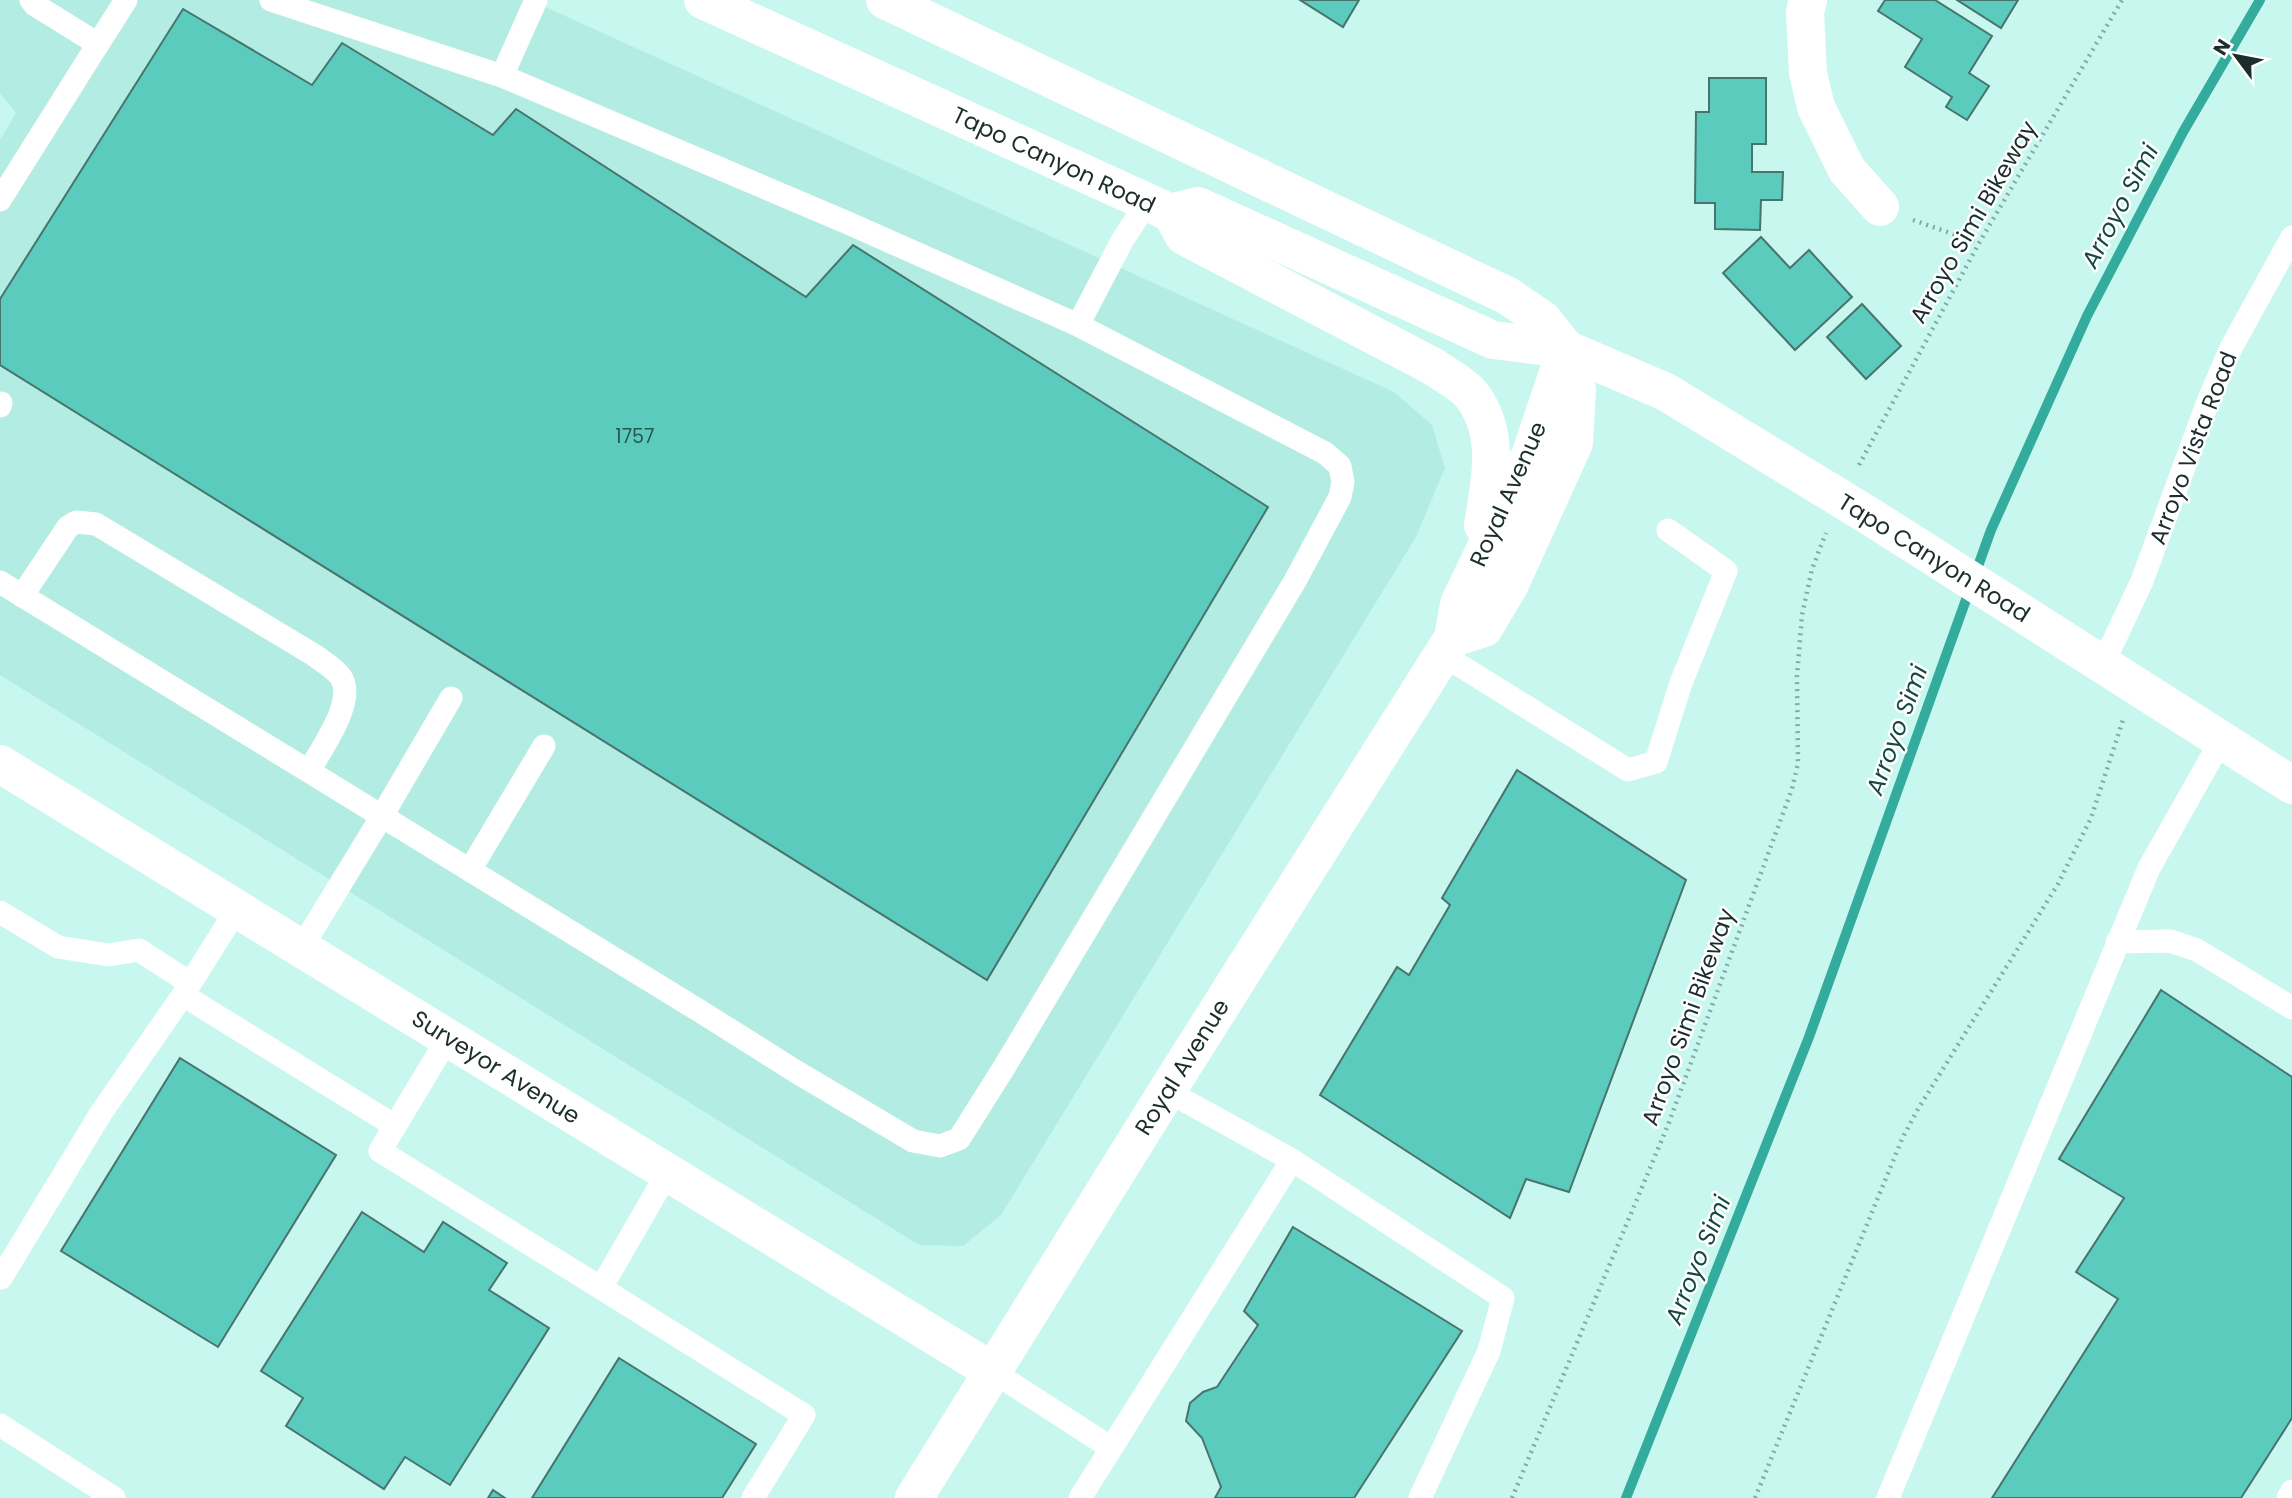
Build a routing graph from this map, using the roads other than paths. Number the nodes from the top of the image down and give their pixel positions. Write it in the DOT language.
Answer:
graph roads {
  1 [pos="31,0"];
  2 [pos="125,0"];
  3 [pos="271,0"];
  4 [pos="536,0"];
  5 [pos="703,0"];
  6 [pos="885,0"];
  7 [pos="1808,0"];
  8 [pos="98,44"];
  9 [pos="502,76"];
  10 [pos="1,197"];
  11 [pos="1159,207"];
  12 [pos="1880,207"];
  13 [pos="2292,237"];
  14 [pos="1078,325"];
  15 [pos="1566,349"];
  16 [pos="1668,530"];
  17 [pos="1476,564"];
  18 [pos="0,582"];
  19 [pos="22,596"];
  20 [pos="1448,646"];
  21 [pos="2102,664"];
  22 [pos="451,698"];
  23 [pos="2222,739"];
  24 [pos="544,746"];
  25 [pos="0,764"];
  26 [pos="309,771"];
  27 [pos="2292,785"];
  28 [pos="382,816"];
  29 [pos="470,870"];
  30 [pos="237,909"];
  31 [pos="0,912"];
  32 [pos="2117,943"];
  33 [pos="302,947"];
  34 [pos="187,989"];
  35 [pos="2292,1009"];
  36 [pos="448,1038"];
  37 [pos="1167,1091"];
  38 [pos="395,1126"];
  39 [pos="1292,1160"];
  40 [pos="668,1172"];
  41 [pos="1,1278"];
  42 [pos="601,1288"];
  43 [pos="992,1371"];
  44 [pos="0,1425"];
  45 [pos="1111,1448"];
  46 [pos="2292,1492"];
  47 [pos="114,1498"];
  48 [pos="752,1498"];
  49 [pos="914,1498"];
  50 [pos="1080,1498"];
  51 [pos="1420,1498"];
  52 [pos="1888,1498"];
  53 [pos="2288,1498"];
  1 -- 8 [label="lane"];
  2 -- 8 [label="lane"];
  3 -- 9 [label="lane"];
  4 -- 9 [label="lane"];
  5 -- 11 [label="main road, Tapo Canyon Road"];
  6 -- 15 [label="main road, Tapo Canyon Road"];
  7 -- 12 [label="main road"];
  8 -- 10 [label="lane"];
  9 -- 14 [label="lane"];
  11 -- 14 [label="lane"];
  11 -- 15 [label="main road, Tapo Canyon Road"];
  11 -- 17 [label="main road"];
  13 -- 21 [label="lane, Arroyo Vista Road"];
  14 -- 29 [label="lane"];
  15 -- 17 [label="main road, Royal Avenue"];
  15 -- 20 [label="main road, Royal Avenue"];
  15 -- 21 [label="main road, Tapo Canyon Road"];
  16 -- 20 [label="lane"];
  17 -- 20 [label="main road, Royal Avenue"];
  18 -- 19 [label="lane"];
  19 -- 26 [label="lane"];
  19 -- 26 [label="lane"];
  20 -- 37 [label="main road, Royal Avenue"];
  21 -- 23 [label="main road, Tapo Canyon Road"];
  22 -- 28 [label="lane"];
  23 -- 27 [label="main road, Tapo Canyon Road"];
  23 -- 32 [label="lane"];
  24 -- 29 [label="lane"];
  25 -- 30 [label="main road, Surveyor Avenue"];
  26 -- 28 [label="lane"];
  28 -- 29 [label="lane"];
  28 -- 33 [label="lane"];
  30 -- 33 [label="main road, Surveyor Avenue"];
  30 -- 34 [label="lane"];
  31 -- 34 [label="lane"];
  32 -- 35 [label="lane"];
  32 -- 52 [label="lane"];
  33 -- 36 [label="main road, Surveyor Avenue"];
  34 -- 38 [label="lane"];
  34 -- 41 [label="lane"];
  36 -- 38 [label="lane"];
  36 -- 40 [label="main road, Surveyor Avenue"];
  37 -- 39 [label="lane"];
  37 -- 43 [label="main road, Royal Avenue"];
  38 -- 42 [label="lane"];
  39 -- 45 [label="lane"];
  39 -- 51 [label="lane"];
  40 -- 42 [label="lane"];
  40 -- 43 [label="main road, Surveyor Avenue"];
  42 -- 48 [label="lane"];
  43 -- 45 [label="lane"];
  43 -- 49 [label="main road, Royal Avenue"];
  44 -- 47 [label="lane"];
  45 -- 50 [label="lane"];
  46 -- 53 [label="lane"];
}
